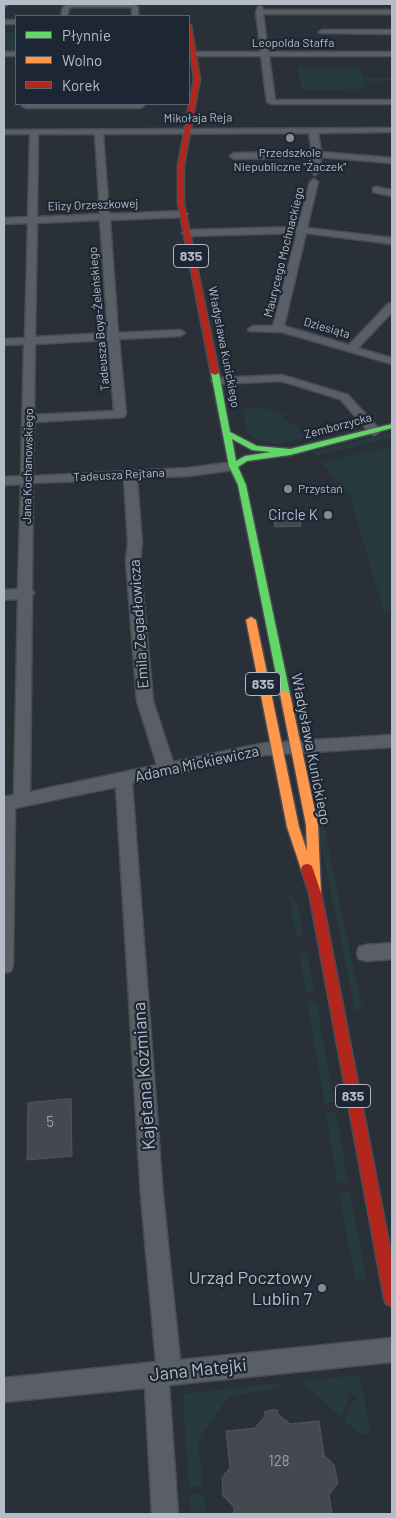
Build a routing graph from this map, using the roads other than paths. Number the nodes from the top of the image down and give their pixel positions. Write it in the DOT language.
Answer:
graph roads {
  1 [pos="371,4"];
  2 [pos="374,12"];
  3 [pos="392,12"];
  4 [pos="64,15"];
  5 [pos="135,15"];
  6 [pos="322,32"];
  7 [pos="382,32"];
  8 [pos="392,32"];
  9 [pos="190,36"];
  10 [pos="192,54"];
  11 [pos="263,54"];
  12 [pos="392,55"];
  13 [pos="192,90"];
  14 [pos="392,102"];
  15 [pos="27,105"];
  16 [pos="140,105"];
  17 [pos="188,130"];
  18 [pos="313,130"];
  19 [pos="392,130"];
  20 [pos="4,132"];
  21 [pos="34,132"];
  22 [pos="99,132"];
  23 [pos="317,154"];
  24 [pos="234,156"];
  25 [pos="392,161"];
  26 [pos="376,190"];
  27 [pos="392,193"];
  28 [pos="183,214"];
  29 [pos="105,218"];
  30 [pos="31,220"];
  31 [pos="4,221"];
  32 [pos="302,230"];
  33 [pos="187,233"];
  34 [pos="392,241"];
  35 [pos="392,306"];
  36 [pos="278,328"];
  37 [pos="253,329"];
  38 [pos="180,334"];
  39 [pos="113,336"];
  40 [pos="30,340"];
  41 [pos="4,342"];
  42 [pos="351,349"];
  43 [pos="392,361"];
  44 [pos="216,381"];
  45 [pos="29,419"];
  46 [pos="392,426"];
  47 [pos="376,431"];
  48 [pos="227,433"];
  49 [pos="290,452"];
  50 [pos="233,466"];
  51 [pos="130,475"];
  52 [pos="27,479"];
  53 [pos="4,481"];
  54 [pos="230,485"];
  55 [pos="26,593"];
  56 [pos="4,595"];
  57 [pos="249,611"];
  58 [pos="392,740"];
  59 [pos="297,746"];
  60 [pos="276,748"];
  61 [pos="167,770"];
  62 [pos="123,779"];
  63 [pos="11,802"];
  64 [pos="315,893"];
  65 [pos="392,952"];
  66 [pos="366,954"];
  67 [pos="4,965"];
  68 [pos="392,1298"];
  69 [pos="392,1350"];
  70 [pos="163,1374"];
  71 [pos="4,1390"];
  72 [pos="165,1514"];
  1 -- 2 [label="street"];
  2 -- 3 [label="street"];
  2 -- 7 [label="street"];
  2 -- 11 [label="street"];
  4 -- 5 [label="street"];
  6 -- 7 [label="street"];
  7 -- 8 [label="street"];
  7 -- 12 [label="street"];
  9 -- 10 [label="main road, Władysława Kunickiego / 835"];
  10 -- 11 [label="street, Leopolda Staffa"];
  10 -- 13 [label="main road, Władysława Kunickiego / 835"];
  11 -- 12 [label="street, Leopolda Staffa"];
  11 -- 14 [label="street"];
  13 -- 17 [label="main road, Władysława Kunickiego / 835"];
  15 -- 16 [label="street"];
  17 -- 18 [label="street, Mikołaja Reja"];
  17 -- 22 [label="street, Mikołaja Reja"];
  17 -- 28 [label="main road, Władysława Kunickiego / 835"];
  18 -- 19 [label="street, Mikołaja Reja"];
  18 -- 23 [label="street, Maurycego Mochnackiego"];
  20 -- 21 [label="street, Mikołaja Reja"];
  21 -- 22 [label="street, Mikołaja Reja"];
  21 -- 30 [label="street, Jana Kochanowskiego"];
  22 -- 29 [label="street, Tadeusza Boya-Żeleńskiego"];
  23 -- 24 [label="street"];
  23 -- 25 [label="street"];
  23 -- 32 [label="street, Maurycego Mochnackiego"];
  26 -- 27 [label="street"];
  28 -- 29 [label="street, Elizy Orzeszkowej"];
  28 -- 33 [label="main road, Władysława Kunickiego / 835"];
  29 -- 30 [label="street, Elizy Orzeszkowej"];
  29 -- 39 [label="street, Tadeusza Boya-Żeleńskiego"];
  30 -- 31 [label="street, Elizy Orzeszkowej"];
  30 -- 40 [label="street, Jana Kochanowskiego"];
  32 -- 33 [label="street"];
  32 -- 34 [label="street"];
  32 -- 36 [label="street, Maurycego Mochnackiego"];
  33 -- 44 [label="main road, Władysława Kunickiego / 835"];
  35 -- 42 [label="street"];
  36 -- 37 [label="street, Dziesiąta"];
  36 -- 42 [label="street, Dziesiąta"];
  38 -- 39 [label="street"];
  39 -- 40 [label="street"];
  39 -- 45 [label="street, Tadeusza Boya-Żeleńskiego"];
  40 -- 41 [label="street"];
  40 -- 45 [label="street, Jana Kochanowskiego"];
  42 -- 43 [label="street, Dziesiąta"];
  44 -- 47 [label="street"];
  44 -- 48 [label="main road, Władysława Kunickiego / 835"];
  45 -- 52 [label="street, Jana Kochanowskiego"];
  46 -- 47 [label="main road, Zemborzycka"];
  47 -- 49 [label="main road, Zemborzycka"];
  48 -- 49 [label="main road"];
  48 -- 50 [label="main road, Władysława Kunickiego / 835"];
  49 -- 50 [label="main road, Zemborzycka"];
  50 -- 51 [label="street, Tadeusza Rejtana"];
  50 -- 54 [label="main road, Władysława Kunickiego / 835"];
  50 -- 59 [label="main road, Władysława Kunickiego / 835"];
  51 -- 52 [label="street, Tadeusza Rejtana"];
  51 -- 61 [label="street, Emila Zegadłowicza"];
  52 -- 53 [label="street, Tadeusza Rejtana"];
  52 -- 55 [label="street, Jana Kochanowskiego"];
  55 -- 56 [label="street"];
  55 -- 63 [label="street, Jana Kochanowskiego"];
  57 -- 60 [label="main road, Władysława Kunickiego / 835"];
  58 -- 59 [label="street, Adama Mickiewicza"];
  59 -- 60 [label="street, Adama Mickiewicza"];
  59 -- 64 [label="main road, Władysława Kunickiego / 835"];
  60 -- 61 [label="street, Adama Mickiewicza"];
  60 -- 64 [label="main road, Władysława Kunickiego / 835"];
  61 -- 62 [label="street, Adama Mickiewicza"];
  62 -- 63 [label="street, Adama Mickiewicza"];
  62 -- 70 [label="street, Kajetana Koźmiana"];
  63 -- 67 [label="street, Jana Kochanowskiego"];
  64 -- 68 [label="main road, Władysława Kunickiego / 835"];
  65 -- 66 [label="street"];
  69 -- 70 [label="street, Jana Matejki"];
  70 -- 71 [label="street, Jana Matejki"];
  70 -- 72 [label="street, Kajetana Koźmiana"];
}
